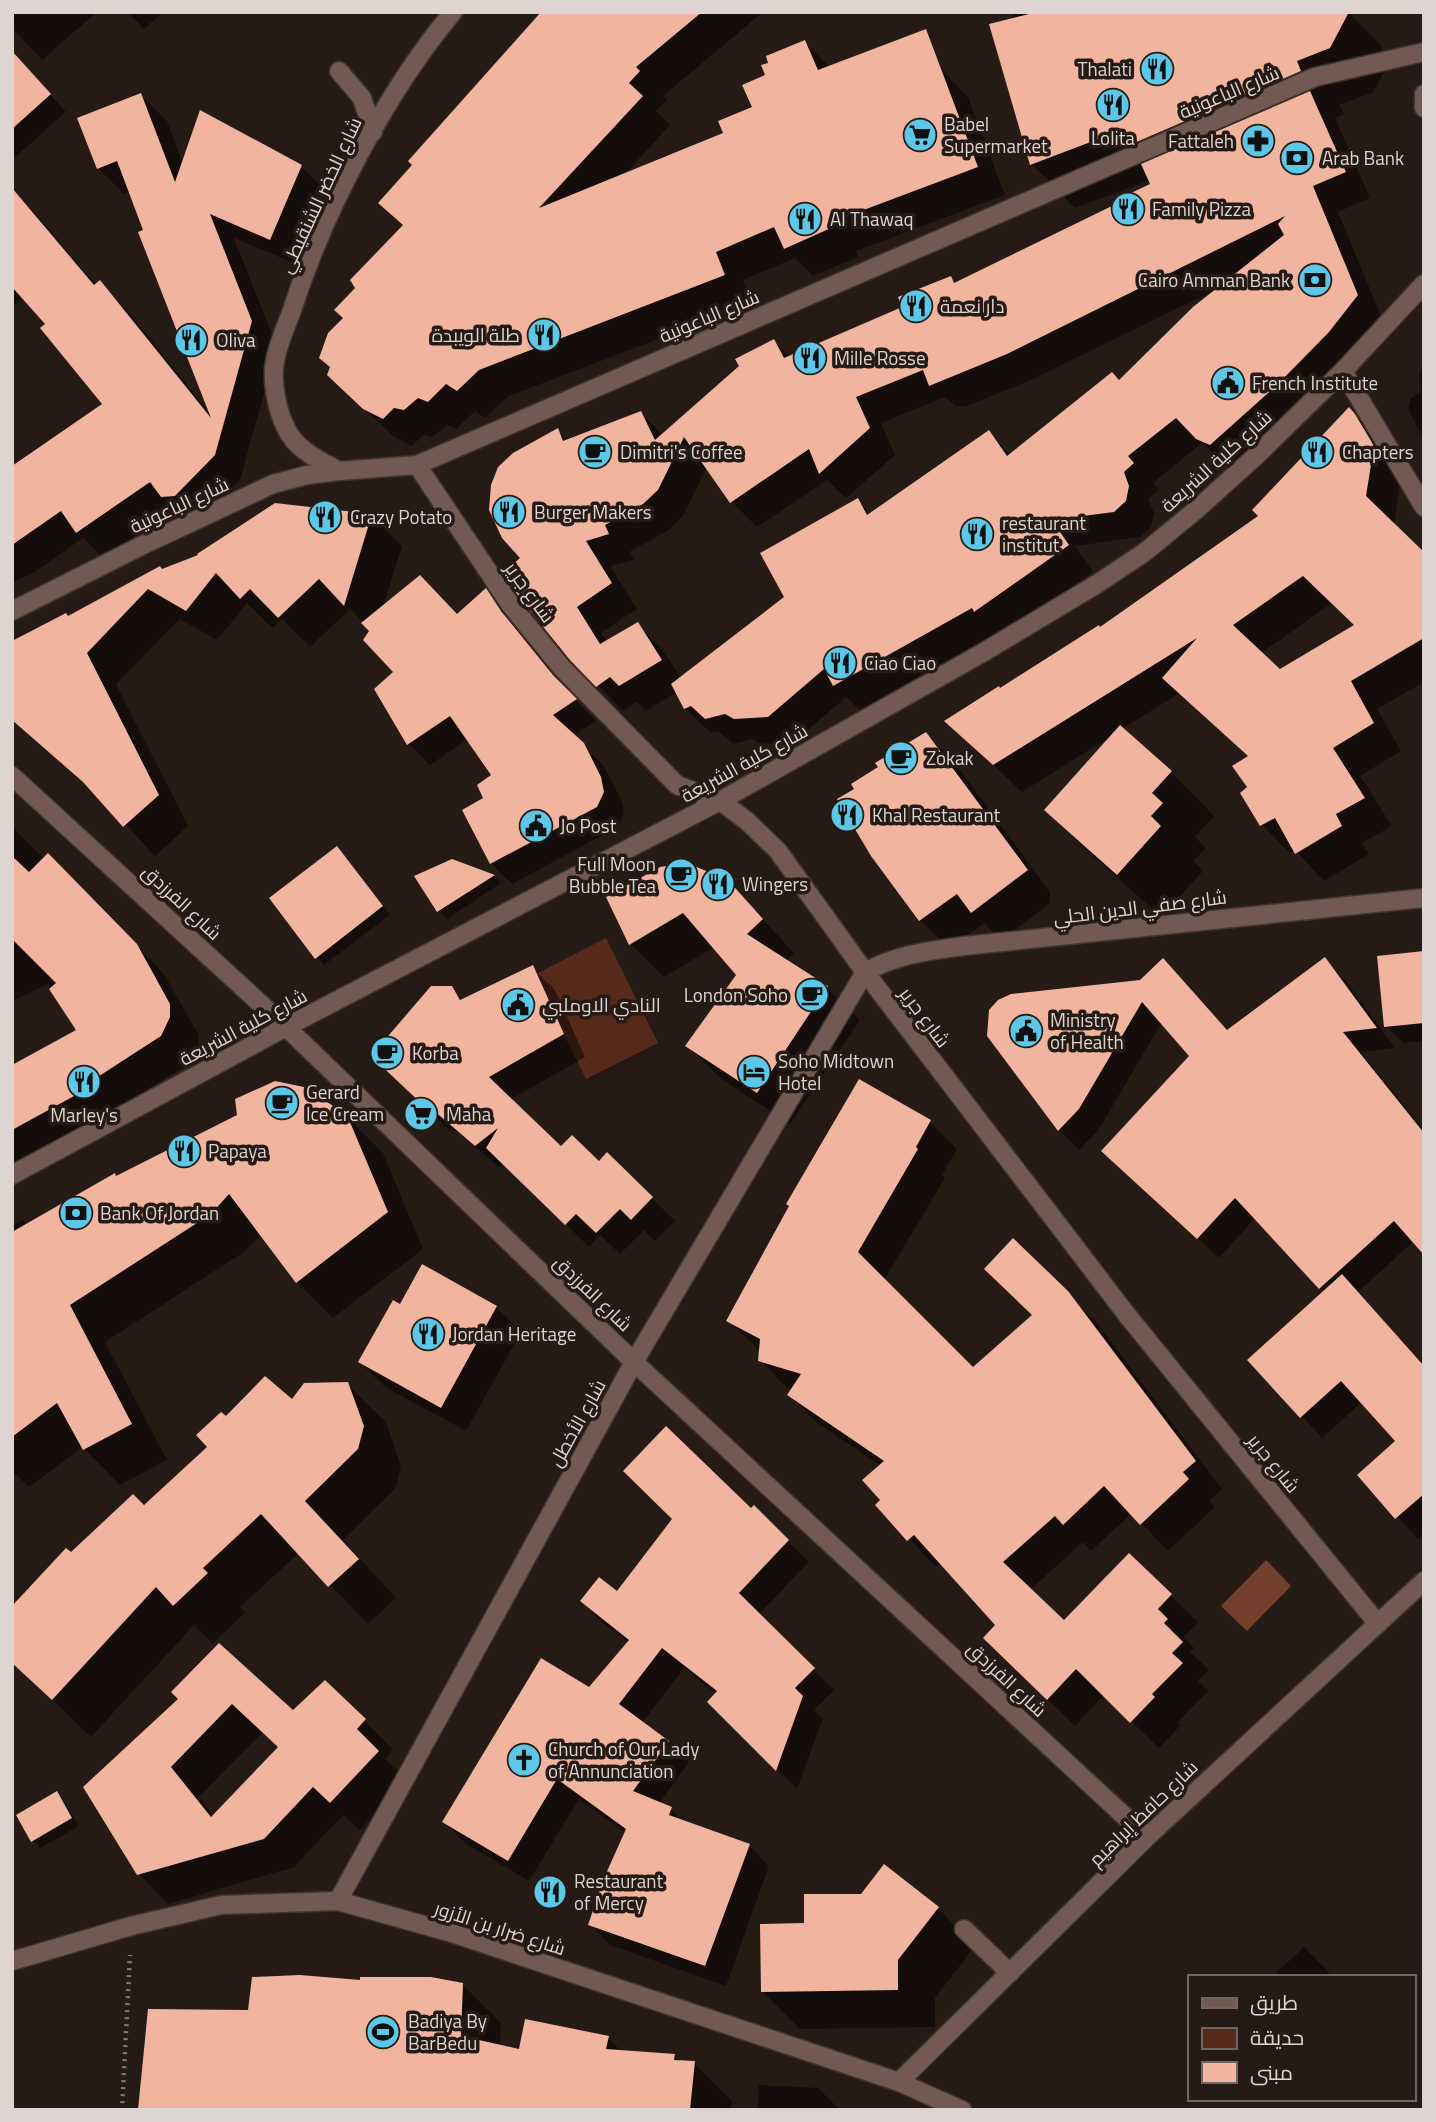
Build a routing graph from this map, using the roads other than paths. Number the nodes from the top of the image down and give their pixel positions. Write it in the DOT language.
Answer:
graph roads {
  1 [pos="453,12"];
  2 [pos="1424,52"];
  3 [pos="339,71"];
  4 [pos="1424,93"];
  5 [pos="1424,108"];
  6 [pos="373,132"];
  7 [pos="1424,284"];
  8 [pos="1343,371"];
  9 [pos="417,465"];
  10 [pos="339,471"];
  11 [pos="1424,507"];
  12 [pos="12,611"];
  13 [pos="12,776"];
  14 [pos="720,801"];
  15 [pos="1424,898"];
  16 [pos="865,972"];
  17 [pos="286,1027"];
  18 [pos="12,1175"];
  19 [pos="634,1362"];
  20 [pos="1424,1581"];
  21 [pos="1378,1624"];
  22 [pos="1147,1837"];
  23 [pos="338,1901"];
  24 [pos="964,1929"];
  25 [pos="12,1961"];
  26 [pos="1010,1973"];
  27 [pos="899,2082"];
  28 [pos="962,2110"];
  1 -- 6 [label="street, شارع الخضر الشنقيطي"];
  2 -- 9 [label="street, شارع الباعونية"];
  3 -- 6 [label="street"];
  4 -- 5 [label="street"];
  6 -- 10 [label="street, شارع الخضر الشنقيطي"];
  7 -- 8 [label="street, شارع كلية الشريعة"];
  8 -- 11 [label="street"];
  8 -- 14 [label="street, شارع كلية الشريعة"];
  9 -- 10 [label="street, شارع الباعونية"];
  9 -- 14 [label="street, شارع جرير"];
  10 -- 12 [label="street, شارع الباعونية"];
  13 -- 17 [label="street, شارع الفرزدق"];
  14 -- 16 [label="street, شارع جرير"];
  14 -- 17 [label="street, شارع كلية الشريعة"];
  15 -- 16 [label="street, شارع صفي الدين الحلي"];
  16 -- 19 [label="street, شارع الأخطل"];
  16 -- 21 [label="street, شارع جرير"];
  17 -- 18 [label="street, شارع كلية الشريعة"];
  17 -- 19 [label="street, شارع الفرزدق"];
  19 -- 22 [label="street, شارع الفرزدق"];
  19 -- 23 [label="street, شارع الأخطل"];
  20 -- 21 [label="street, شارع حافظ إبراهيم"];
  21 -- 22 [label="street, شارع حافظ إبراهيم"];
  22 -- 26 [label="street, شارع حافظ إبراهيم"];
  23 -- 25 [label="street, شارع ضرار بن الأزور"];
  23 -- 27 [label="street, شارع ضرار بن الأزور"];
  24 -- 26 [label="street"];
  26 -- 27 [label="street, شارع حافظ إبراهيم"];
  27 -- 28 [label="street, شارع ضرار بن الأزور"];
}
